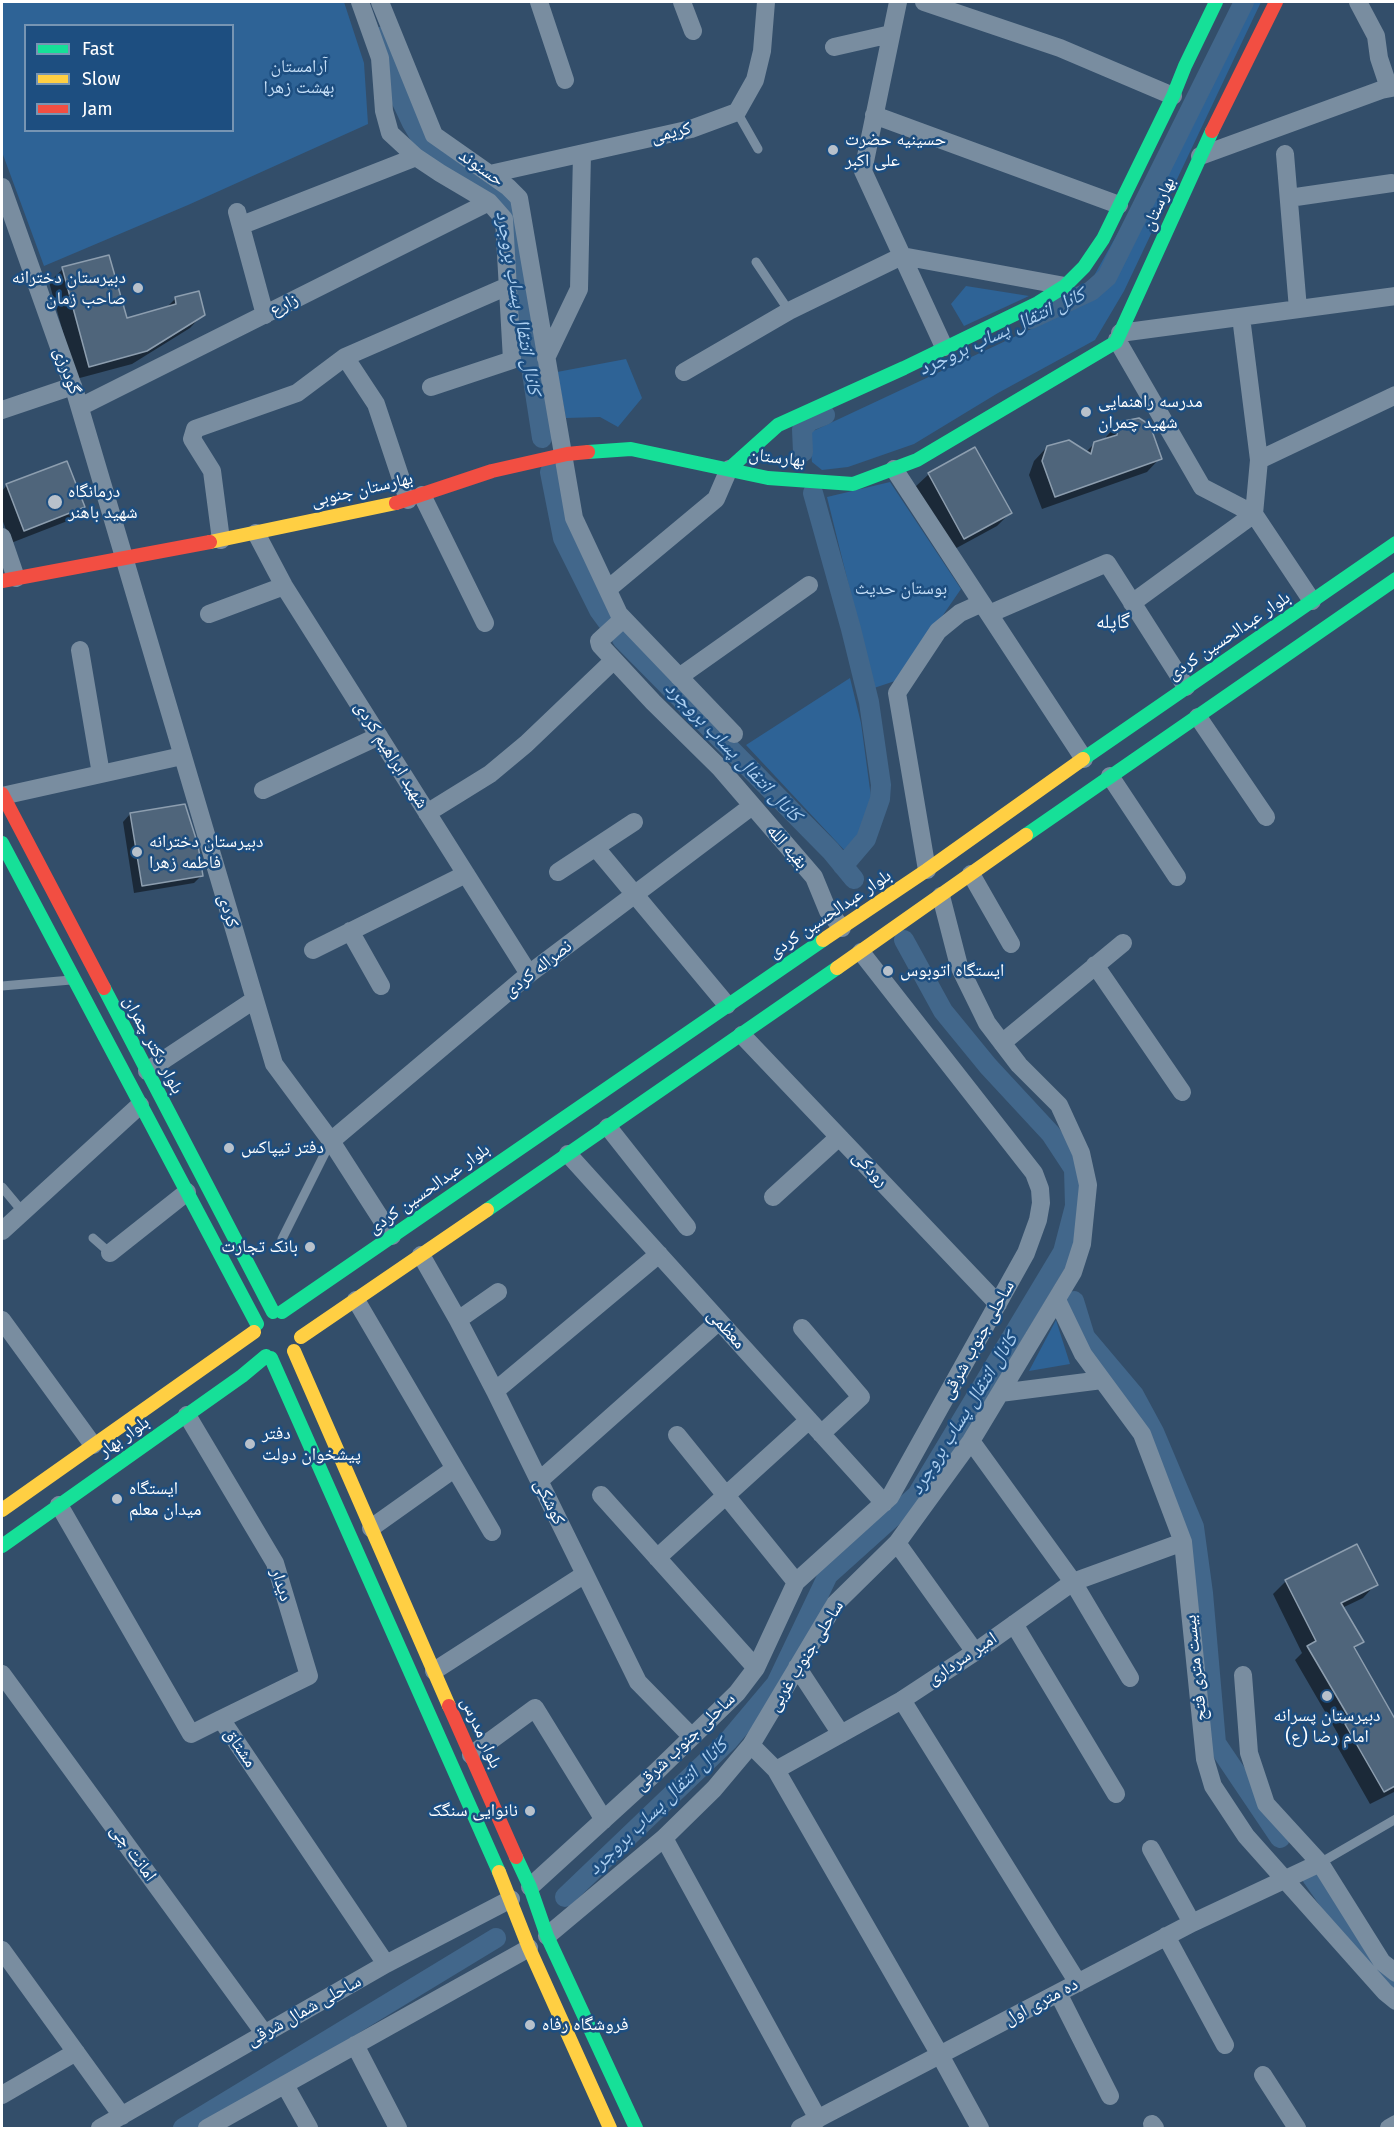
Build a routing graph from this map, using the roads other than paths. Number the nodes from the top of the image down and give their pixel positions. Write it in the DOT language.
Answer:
graph roads {
  1 [pos="360,2"];
  2 [pos="380,2"];
  3 [pos="539,2"];
  4 [pos="682,2"];
  5 [pos="766,2"];
  6 [pos="898,2"];
  7 [pos="924,2"];
  8 [pos="1216,2"];
  9 [pos="1276,2"];
  10 [pos="1358,2"];
  11 [pos="693,31"];
  12 [pos="891,34"];
  13 [pos="834,47"];
  14 [pos="566,80"];
  15 [pos="1392,88"];
  16 [pos="1173,96"];
  17 [pos="738,112"];
  18 [pos="874,116"];
  19 [pos="758,149"];
  20 [pos="582,154"];
  21 [pos="1285,154"];
  22 [pos="1200,156"];
  23 [pos="416,157"];
  24 [pos="490,174"];
  25 [pos="1392,183"];
  26 [pos="2,187"];
  27 [pos="1289,198"];
  28 [pos="489,202"];
  29 [pos="1119,205"];
  30 [pos="902,256"];
  31 [pos="756,262"];
  32 [pos="508,286"];
  33 [pos="1065,286"];
  34 [pos="1395,296"];
  35 [pos="1298,309"];
  36 [pos="789,311"];
  37 [pos="265,315"];
  38 [pos="1240,317"];
  39 [pos="1119,337"];
  40 [pos="945,347"];
  41 [pos="345,357"];
  42 [pos="546,358"];
  43 [pos="684,372"];
  44 [pos="73,386"];
  45 [pos="431,387"];
  46 [pos="1395,395"];
  47 [pos="80,407"];
  48 [pos="2,410"];
  49 [pos="563,454"];
  50 [pos="1259,460"];
  51 [pos="729,469"];
  52 [pos="894,469"];
  53 [pos="415,497"];
  54 [pos="1254,514"];
  55 [pos="256,533"];
  56 [pos="2,537"];
  57 [pos="221,540"];
  58 [pos="1395,543"];
  59 [pos="124,558"];
  60 [pos="1395,579"];
  61 [pos="9,580"];
  62 [pos="809,585"];
  63 [pos="284,586"];
  64 [pos="608,589"];
  65 [pos="1312,601"];
  66 [pos="1132,603"];
  67 [pos="985,609"];
  68 [pos="209,614"];
  69 [pos="623,619"];
  70 [pos="485,623"];
  71 [pos="80,650"];
  72 [pos="614,660"];
  73 [pos="679,677"];
  74 [pos="1186,687"];
  75 [pos="1198,717"];
  76 [pos="734,734"];
  77 [pos="379,736"];
  78 [pos="182,756"];
  79 [pos="1084,759"];
  80 [pos="101,774"];
  81 [pos="1110,776"];
  82 [pos="263,790"];
  83 [pos="2,795"];
  84 [pos="752,806"];
  85 [pos="427,813"];
  86 [pos="1266,817"];
  87 [pos="634,822"];
  88 [pos="2,843"];
  89 [pos="596,848"];
  90 [pos="927,870"];
  91 [pos="558,872"];
  92 [pos="466,874"];
  93 [pos="971,874"];
  94 [pos="1177,877"];
  95 [pos="635,894"];
  96 [pos="941,896"];
  97 [pos="350,931"];
  98 [pos="852,940"];
  99 [pos="1123,943"];
  100 [pos="1011,944"];
  101 [pos="313,950"];
  102 [pos="1095,964"];
  103 [pos="529,974"];
  104 [pos="74,979"];
  105 [pos="2,986"];
  106 [pos="381,986"];
  107 [pos="254,1000"];
  108 [pos="727,1005"];
  109 [pos="742,1035"];
  110 [pos="1002,1043"];
  111 [pos="147,1071"];
  112 [pos="1182,1092"];
  113 [pos="140,1105"];
  114 [pos="608,1127"];
  115 [pos="839,1137"];
  116 [pos="331,1141"];
  117 [pos="568,1154"];
  118 [pos="2,1187"];
  119 [pos="187,1192"];
  120 [pos="773,1197"];
  121 [pos="22,1211"];
  122 [pos="687,1227"];
  123 [pos="2,1230"];
  124 [pos="392,1236"];
  125 [pos="93,1238"];
  126 [pos="282,1239"];
  127 [pos="110,1253"];
  128 [pos="659,1254"];
  129 [pos="420,1255"];
  130 [pos="338,1274"];
  131 [pos="498,1292"];
  132 [pos="356,1300"];
  133 [pos="1057,1300"];
  134 [pos="998,1304"];
  135 [pos="278,1312"];
  136 [pos="2,1320"];
  137 [pos="458,1320"];
  138 [pos="718,1320"];
  139 [pos="255,1328"];
  140 [pos="802,1328"];
  141 [pos="301,1337"];
  142 [pos="294,1351"];
  143 [pos="269,1357"];
  144 [pos="1102,1380"];
  145 [pos="170,1391"];
  146 [pos="495,1391"];
  147 [pos="1000,1393"];
  148 [pos="187,1415"];
  149 [pos="815,1427"];
  150 [pos="677,1435"];
  151 [pos="971,1441"];
  152 [pos="93,1445"];
  153 [pos="454,1469"];
  154 [pos="539,1481"];
  155 [pos="601,1495"];
  156 [pos="726,1496"];
  157 [pos="884,1503"];
  158 [pos="59,1505"];
  159 [pos="3,1506"];
  160 [pos="371,1528"];
  161 [pos="492,1532"];
  162 [pos="1183,1542"];
  163 [pos="897,1543"];
  164 [pos="2,1546"];
  165 [pos="657,1558"];
  166 [pos="585,1574"];
  167 [pos="796,1582"];
  168 [pos="1073,1582"];
  169 [pos="1014,1624"];
  170 [pos="975,1652"];
  171 [pos="798,1667"];
  172 [pos="756,1668"];
  173 [pos="434,1671"];
  174 [pos="2,1674"];
  175 [pos="1243,1675"];
  176 [pos="1130,1678"];
  177 [pos="902,1700"];
  178 [pos="221,1719"];
  179 [pos="841,1734"];
  180 [pos="692,1737"];
  181 [pos="751,1745"];
  182 [pos="471,1755"];
  183 [pos="776,1770"];
  184 [pos="1116,1794"];
  185 [pos="1395,1819"];
  186 [pos="604,1820"];
  187 [pos="664,1838"];
  188 [pos="1151,1849"];
  189 [pos="1320,1863"];
  190 [pos="1284,1880"];
  191 [pos="530,1887"];
  192 [pos="511,1899"];
  193 [pos="1192,1923"];
  194 [pos="547,1936"];
  195 [pos="1166,1936"];
  196 [pos="529,1947"];
  197 [pos="2,1950"];
  198 [pos="386,1964"];
  199 [pos="1395,1973"];
  200 [pos="1078,1983"];
  201 [pos="1058,1994"];
  202 [pos="1395,2001"];
  203 [pos="264,2033"];
  204 [pos="355,2045"];
  205 [pos="1225,2045"];
  206 [pos="76,2052"];
  207 [pos="940,2055"];
  208 [pos="1263,2075"];
  209 [pos="285,2085"];
  210 [pos="2,2095"];
  211 [pos="1110,2096"];
  212 [pos="122,2116"];
  213 [pos="828,2120"];
  214 [pos="1395,2124"];
  215 [pos="100,2128"];
  216 [pos="207,2128"];
  217 [pos="309,2128"];
  218 [pos="398,2128"];
  219 [pos="610,2128"];
  220 [pos="636,2128"];
  221 [pos="800,2128"];
  222 [pos="980,2128"];
  223 [pos="1297,2128"];
  224 [pos="1389,2128"];
  1 -- 23 [label="street, حسنوند"];
  2 -- 24 [label="street, حسنوند"];
  3 -- 14 [label="street"];
  4 -- 11 [label="street"];
  5 -- 17 [label="street"];
  6 -- 12 [label="street"];
  7 -- 16 [label="street"];
  8 -- 16 [label="main road, بهارستان"];
  9 -- 22 [label="main road, بهارستان"];
  10 -- 15 [label="street"];
  12 -- 13 [label="street"];
  12 -- 18 [label="street"];
  15 -- 22 [label="street"];
  16 -- 29 [label="main road, بهارستان"];
  17 -- 19 [label="lane"];
  17 -- 20 [label="street, کریمی"];
  18 -- 29 [label="street"];
  18 -- 30 [label="street"];
  20 -- 24 [label="street, کریمی"];
  20 -- 42 [label="street"];
  21 -- 27 [label="street"];
  22 -- 39 [label="main road, بهارستان"];
  23 -- 28 [label="street, حسنوند"];
  23 -- 37 [label="street"];
  24 -- 42 [label="street, حسنوند"];
  25 -- 27 [label="street"];
  26 -- 44 [label="street, گودرزی"];
  27 -- 35 [label="street"];
  28 -- 32 [label="street, حسنوند"];
  28 -- 37 [label="street, زارع"];
  29 -- 33 [label="main road, بهارستان"];
  30 -- 33 [label="street"];
  30 -- 36 [label="street"];
  30 -- 40 [label="street"];
  31 -- 36 [label="lane"];
  32 -- 41 [label="street"];
  32 -- 45 [label="street, حسنوند"];
  33 -- 40 [label="main road, بهارستان"];
  34 -- 35 [label="street"];
  35 -- 38 [label="street"];
  36 -- 43 [label="street"];
  37 -- 47 [label="street, زارع"];
  38 -- 39 [label="street"];
  38 -- 50 [label="street"];
  39 -- 52 [label="main road, بهارستان"];
  39 -- 54 [label="street"];
  40 -- 51 [label="main road, بهارستان"];
  41 -- 53 [label="street"];
  41 -- 57 [label="street"];
  42 -- 49 [label="street, حسنوند"];
  44 -- 47 [label="street, گودرزی"];
  44 -- 48 [label="street"];
  46 -- 50 [label="street"];
  47 -- 59 [label="street, گودرزی"];
  49 -- 51 [label="main road, بهارستان جنوبی"];
  49 -- 53 [label="main road, بهارستان جنوبی"];
  49 -- 64 [label="street, حسنوند"];
  50 -- 54 [label="street"];
  51 -- 52 [label="main road, بهارستان"];
  51 -- 64 [label="street"];
  52 -- 67 [label="street"];
  53 -- 55 [label="main road, بهارستان جنوبی"];
  53 -- 70 [label="street"];
  54 -- 65 [label="street"];
  54 -- 66 [label="street"];
  55 -- 57 [label="main road, بهارستان جنوبی"];
  55 -- 63 [label="street, شهید ابراهیم کردی"];
  56 -- 61 [label="street"];
  57 -- 59 [label="main road, بهارستان جنوبی"];
  58 -- 65 [label="main road, بلوار عبدالحسین کردی"];
  59 -- 61 [label="main road, بهارستان جنوبی"];
  59 -- 78 [label="street, کردی"];
  60 -- 75 [label="main road, بلوار عبدالحسین کردی"];
  62 -- 73 [label="street"];
  63 -- 68 [label="street"];
  63 -- 77 [label="street, شهید ابراهیم کردی"];
  64 -- 69 [label="street, حسنوند"];
  65 -- 74 [label="main road, بلوار عبدالحسین کردی"];
  66 -- 67 [label="street"];
  66 -- 74 [label="street"];
  67 -- 79 [label="street"];
  67 -- 90 [label="street"];
  69 -- 72 [label="street, بقیه الله"];
  69 -- 73 [label="street, حسنوند"];
  71 -- 80 [label="street"];
  72 -- 84 [label="street, بقیه الله"];
  72 -- 85 [label="street"];
  73 -- 76 [label="street, حسنوند"];
  74 -- 79 [label="main road, بلوار عبدالحسین کردی"];
  75 -- 81 [label="main road, بلوار عبدالحسین کردی"];
  75 -- 86 [label="street"];
  77 -- 82 [label="street"];
  77 -- 85 [label="street, شهید ابراهیم کردی"];
  78 -- 80 [label="street"];
  78 -- 107 [label="street, کردی"];
  79 -- 90 [label="main road, بلوار عبدالحسین کردی"];
  80 -- 83 [label="street"];
  81 -- 93 [label="main road, بلوار عبدالحسین کردی"];
  81 -- 94 [label="street"];
  83 -- 111 [label="main road, بلوار دکتر چمران"];
  84 -- 95 [label="street, نصراله کردی"];
  84 -- 98 [label="street, بقیه الله"];
  85 -- 92 [label="street, شهید ابراهیم کردی"];
  87 -- 89 [label="street"];
  88 -- 104 [label="main road"];
  89 -- 91 [label="street"];
  89 -- 95 [label="street"];
  90 -- 96 [label="main road"];
  90 -- 98 [label="main road, بلوار عبدالحسین کردی"];
  92 -- 97 [label="street"];
  92 -- 103 [label="street, شهید ابراهیم کردی"];
  93 -- 96 [label="main road, بلوار عبدالحسین کردی"];
  93 -- 100 [label="street"];
  95 -- 103 [label="street, نصراله کردی"];
  95 -- 108 [label="street"];
  96 -- 98 [label="main road, بلوار عبدالحسین کردی"];
  96 -- 110 [label="street, ساحلی جنوب غربی"];
  97 -- 101 [label="street"];
  97 -- 106 [label="street"];
  98 -- 108 [label="main road, بلوار عبدالحسین کردی"];
  98 -- 109 [label="main road, بلوار عبدالحسین کردی"];
  98 -- 134 [label="street, ساحلی جنوب شرقی"];
  99 -- 102 [label="street"];
  102 -- 110 [label="street"];
  102 -- 112 [label="street"];
  103 -- 116 [label="street, نصراله کردی"];
  104 -- 105 [label="lane"];
  104 -- 113 [label="main road"];
  107 -- 111 [label="street"];
  107 -- 116 [label="street, کردی"];
  108 -- 124 [label="main road, بلوار عبدالحسین کردی"];
  109 -- 114 [label="main road, بلوار عبدالحسین کردی"];
  109 -- 115 [label="street, رودکی"];
  110 -- 133 [label="street, ساحلی جنوب غربی"];
  111 -- 135 [label="main road, بلوار دکتر چمران"];
  113 -- 119 [label="main road"];
  113 -- 121 [label="street"];
  114 -- 117 [label="main road, بلوار عبدالحسین کردی"];
  114 -- 122 [label="street"];
  115 -- 120 [label="street"];
  115 -- 134 [label="street, رودکی"];
  116 -- 124 [label="street, کردی"];
  116 -- 126 [label="lane"];
  117 -- 128 [label="street, معظمی"];
  117 -- 129 [label="main road, بلوار عبدالحسین کردی"];
  118 -- 121 [label="lane"];
  119 -- 127 [label="street"];
  119 -- 139 [label="main road"];
  121 -- 123 [label="street"];
  124 -- 130 [label="main road, بلوار عبدالحسین کردی"];
  125 -- 127 [label="lane"];
  128 -- 138 [label="street, معظمی"];
  128 -- 146 [label="street"];
  129 -- 132 [label="main road, بلوار عبدالحسین کردی"];
  129 -- 137 [label="street, کوشکی"];
  130 -- 132 [label="main road"];
  130 -- 135 [label="main road, بلوار عبدالحسین کردی"];
  131 -- 137 [label="street"];
  132 -- 141 [label="main road, بلوار عبدالحسین کردی"];
  132 -- 153 [label="street"];
  133 -- 144 [label="street, بیست متری فتح"];
  133 -- 147 [label="street, ساحلی جنوب غربی"];
  134 -- 157 [label="street, ساحلی جنوب شرقی"];
  135 -- 139 [label="main road"];
  135 -- 141 [label="main road"];
  136 -- 152 [label="street"];
  137 -- 146 [label="street, کوشکی"];
  138 -- 149 [label="street, معظمی"];
  138 -- 154 [label="street"];
  139 -- 143 [label="main road"];
  139 -- 145 [label="main road, بلوار بهار"];
  140 -- 149 [label="street"];
  141 -- 142 [label="main road"];
  142 -- 143 [label="main road"];
  142 -- 160 [label="main road, بلوار مدرس"];
  143 -- 148 [label="main road, بلوار بهار"];
  143 -- 192 [label="main road"];
  144 -- 147 [label="street"];
  144 -- 162 [label="street, بیست متری فتح"];
  145 -- 148 [label="main road"];
  145 -- 152 [label="main road, بلوار بهار"];
  146 -- 154 [label="street, کوشکی"];
  147 -- 151 [label="street, ساحلی جنوب غربی"];
  148 -- 158 [label="main road, بلوار بهار"];
  148 -- 178 [label="street, دیدار"];
  149 -- 156 [label="street"];
  149 -- 157 [label="street, معظمی"];
  150 -- 156 [label="street"];
  151 -- 163 [label="street, ساحلی جنوب غربی"];
  151 -- 168 [label="street"];
  152 -- 159 [label="main road, بلوار بهار"];
  153 -- 160 [label="street"];
  153 -- 161 [label="street"];
  154 -- 166 [label="street, کوشکی"];
  155 -- 165 [label="street"];
  156 -- 165 [label="street"];
  156 -- 167 [label="street"];
  157 -- 167 [label="street, ساحلی جنوب شرقی"];
  158 -- 164 [label="main road, بلوار بهار"];
  158 -- 178 [label="street, مشتاق"];
  160 -- 173 [label="main road, بلوار مدرس"];
  162 -- 168 [label="street, امیر سرداری"];
  162 -- 190 [label="street, بیست متری فتح"];
  163 -- 170 [label="street"];
  163 -- 171 [label="street, ساحلی جنوب غربی"];
  165 -- 172 [label="street"];
  166 -- 173 [label="street"];
  166 -- 180 [label="street, کوشکی"];
  167 -- 172 [label="street, ساحلی جنوب شرقی"];
  168 -- 169 [label="street, امیر سرداری"];
  168 -- 176 [label="street"];
  169 -- 170 [label="street, امیر سرداری"];
  169 -- 184 [label="street"];
  170 -- 177 [label="street, امیر سرداری"];
  171 -- 179 [label="street"];
  171 -- 181 [label="street, ساحلی جنوب غربی"];
  172 -- 180 [label="street, ساحلی جنوب شرقی"];
  173 -- 182 [label="main road, بلوار مدرس"];
  174 -- 203 [label="street, امانت چی"];
  175 -- 189 [label="street"];
  177 -- 179 [label="street, امیر سرداری"];
  177 -- 200 [label="street"];
  178 -- 198 [label="street, مشتاق"];
  179 -- 183 [label="street, امیر سرداری"];
  180 -- 186 [label="street, ساحلی جنوب شرقی"];
  181 -- 183 [label="street"];
  181 -- 187 [label="street, ساحلی جنوب غربی"];
  182 -- 186 [label="street"];
  182 -- 191 [label="main road, بلوار مدرس"];
  183 -- 207 [label="street"];
  185 -- 189 [label="lane"];
  186 -- 191 [label="street, ساحلی جنوب شرقی"];
  187 -- 194 [label="street, ساحلی جنوب غربی"];
  187 -- 213 [label="street"];
  188 -- 193 [label="street"];
  189 -- 190 [label="street, ده متری اول"];
  189 -- 199 [label="street"];
  190 -- 193 [label="street, ده متری اول"];
  190 -- 202 [label="street, بیست متری فتح"];
  191 -- 192 [label="main road"];
  191 -- 194 [label="main road, بلوار مدرس"];
  192 -- 196 [label="main road"];
  192 -- 198 [label="street, ساحلی شمال شرقی"];
  193 -- 195 [label="street, ده متری اول"];
  194 -- 196 [label="main road"];
  194 -- 220 [label="main road, بلوار مدرس"];
  195 -- 200 [label="street, ده متری اول"];
  195 -- 205 [label="street"];
  196 -- 204 [label="street"];
  196 -- 219 [label="main road"];
  197 -- 206 [label="street"];
  198 -- 203 [label="street, ساحلی شمال شرقی"];
  200 -- 201 [label="street, ده متری اول"];
  201 -- 207 [label="street, ده متری اول"];
  201 -- 211 [label="street"];
  203 -- 212 [label="street, ساحلی شمال شرقی"];
  204 -- 209 [label="street"];
  204 -- 218 [label="street"];
  206 -- 210 [label="street"];
  206 -- 212 [label="street"];
  207 -- 213 [label="street, ده متری اول"];
  207 -- 222 [label="street"];
  208 -- 223 [label="street"];
  209 -- 216 [label="street"];
  209 -- 217 [label="street"];
  212 -- 215 [label="street, ساحلی شمال شرقی"];
  213 -- 221 [label="street, ده متری اول"];
  214 -- 224 [label="street"];
}
